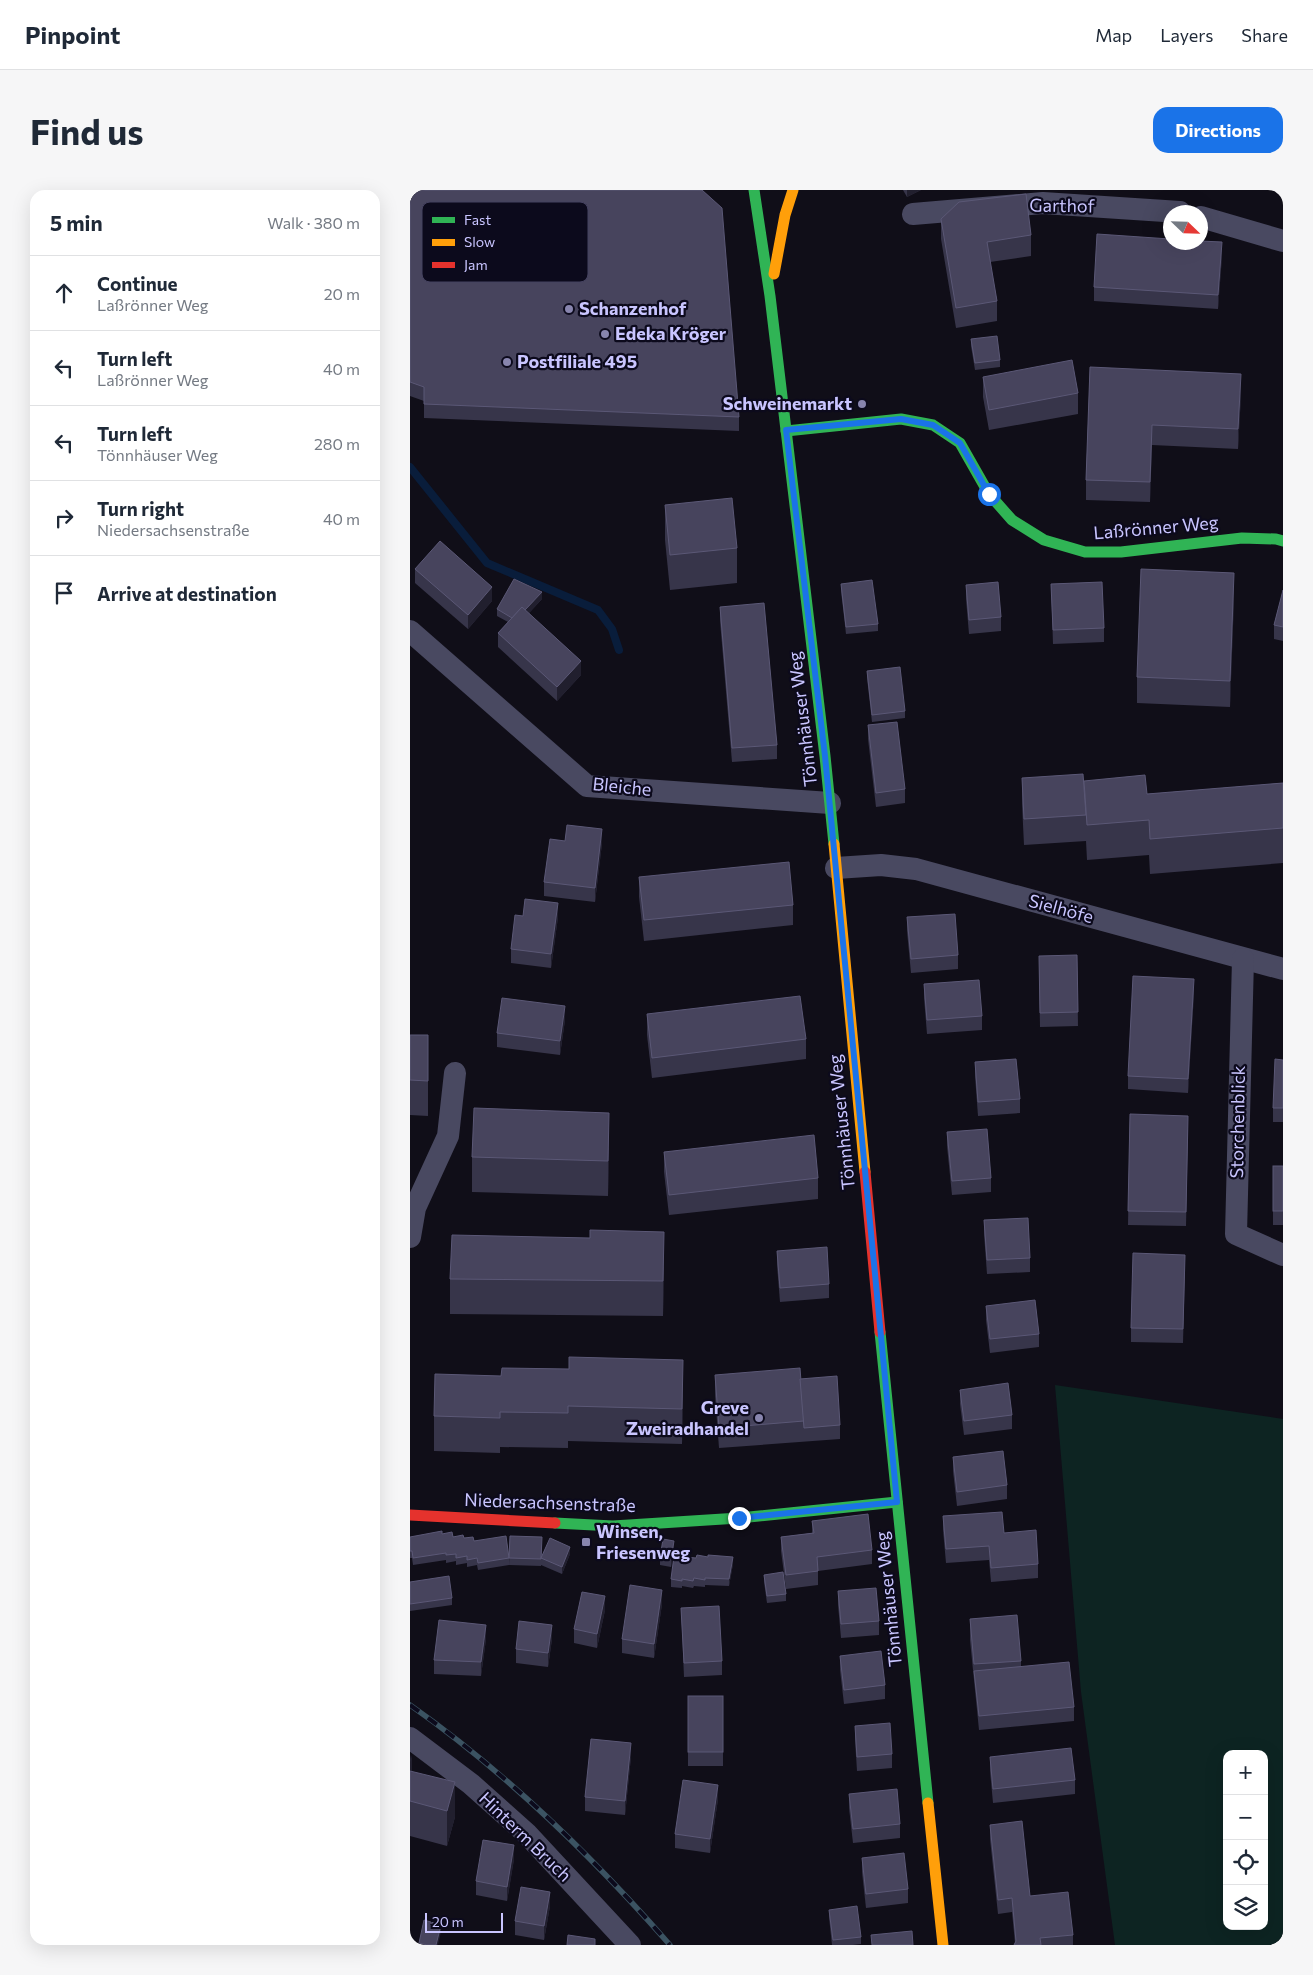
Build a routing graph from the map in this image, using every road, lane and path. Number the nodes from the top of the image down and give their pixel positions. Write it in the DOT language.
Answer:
graph roads {
  1 [pos="754,190"];
  2 [pos="793,190"];
  3 [pos="1163,211"];
  4 [pos="914,214"];
  5 [pos="1208,219"];
  6 [pos="1283,241"];
  7 [pos="770,296"];
  8 [pos="786,430"];
  9 [pos="1283,541"];
  10 [pos="410,631"];
  11 [pos="830,803"];
  12 [pos="836,868"];
  13 [pos="1243,959"];
  14 [pos="1283,969"];
  15 [pos="455,1073"];
  16 [pos="410,1237"];
  17 [pos="1283,1254"];
  18 [pos="897,1502"];
  19 [pos="410,1515"];
  20 [pos="410,1738"];
  21 [pos="630,1945"];
  22 [pos="943,1945"];
  1 -- 7 [label="main road, Tönnhäuser Weg"];
  2 -- 7 [label="main road, Tönnhäuser Weg"];
  3 -- 4 [label="street, Garthof"];
  5 -- 6 [label="street"];
  7 -- 8 [label="main road, Tönnhäuser Weg"];
  8 -- 9 [label="main road, Laßrönner Weg"];
  8 -- 11 [label="main road, Tönnhäuser Weg"];
  10 -- 11 [label="street, Bleiche"];
  11 -- 12 [label="main road, Tönnhäuser Weg"];
  12 -- 13 [label="street, Sielhöfe"];
  12 -- 18 [label="main road, Tönnhäuser Weg"];
  13 -- 14 [label="street, Sielhöfe"];
  13 -- 17 [label="street, Storchenblick"];
  15 -- 16 [label="street"];
  18 -- 19 [label="main road, Niedersachsenstraße"];
  18 -- 22 [label="main road, Tönnhäuser Weg"];
  20 -- 21 [label="street, Hinterm Bruch"];
}
